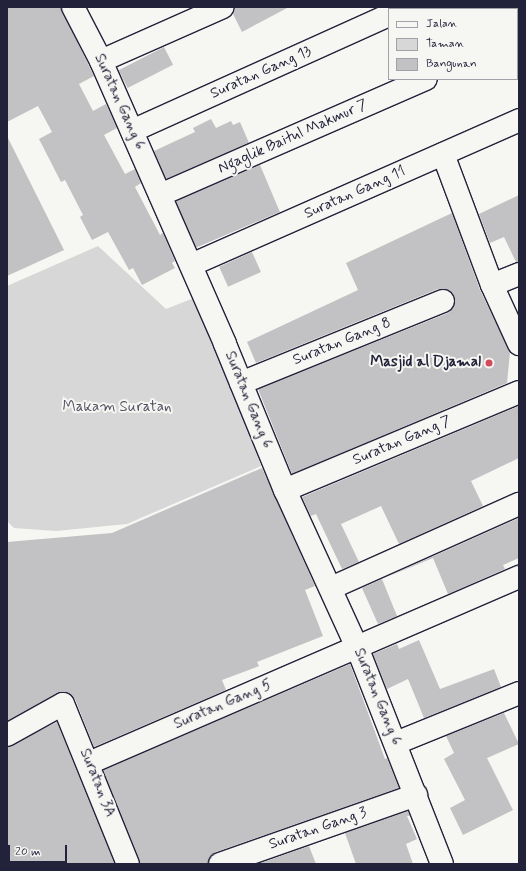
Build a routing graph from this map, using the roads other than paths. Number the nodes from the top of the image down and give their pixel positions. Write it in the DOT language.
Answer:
graph roads {
  1 [pos="73,7"];
  2 [pos="223,7"];
  3 [pos="388,15"];
  4 [pos="101,61"];
  5 [pos="424,80"];
  6 [pos="519,120"];
  7 [pos="132,131"];
  8 [pos="443,154"];
  9 [pos="160,195"];
  10 [pos="191,265"];
  11 [pos="519,274"];
  12 [pos="492,285"];
  13 [pos="443,301"];
  14 [pos="519,344"];
  15 [pos="241,383"];
  16 [pos="519,392"];
  17 [pos="285,490"];
  18 [pos="519,504"];
  19 [pos="519,578"];
  20 [pos="331,588"];
  21 [pos="357,647"];
  22 [pos="519,693"];
  23 [pos="7,735"];
  24 [pos="396,743"];
  25 [pos="89,763"];
  26 [pos="416,795"];
  27 [pos="128,864"];
  28 [pos="220,864"];
  29 [pos="442,864"];
  1 -- 4 [label="street, Suratan Gang 6"];
  2 -- 4 [label="street"];
  3 -- 7 [label="street, Suratan Gang 13"];
  4 -- 7 [label="street, Suratan Gang 6"];
  5 -- 9 [label="street, Ngaglik Baitul Makmur 7"];
  6 -- 8 [label="street, Suratan Gang 11"];
  7 -- 9 [label="street, Suratan Gang 6"];
  8 -- 10 [label="street, Suratan Gang 11"];
  8 -- 12 [label="street"];
  9 -- 10 [label="street, Suratan Gang 6"];
  10 -- 15 [label="street, Suratan Gang 6"];
  11 -- 12 [label="street"];
  12 -- 14 [label="street"];
  13 -- 15 [label="street, Suratan Gang 8"];
  15 -- 17 [label="street, Suratan Gang 6"];
  16 -- 17 [label="street, Suratan Gang 7"];
  17 -- 20 [label="street, Suratan Gang 6"];
  18 -- 20 [label="street"];
  19 -- 21 [label="street, Suratan Gang 5"];
  20 -- 21 [label="street, Suratan Gang 6"];
  21 -- 24 [label="street, Suratan Gang 6"];
  21 -- 25 [label="street, Suratan Gang 5"];
  22 -- 24 [label="street"];
  23 -- 25 [label="street, Suratan 3A"];
  24 -- 26 [label="street, Suratan Gang 6"];
  25 -- 27 [label="street, Suratan 3A"];
  26 -- 28 [label="street, Suratan Gang 3"];
  26 -- 29 [label="street, Suratan Gang 6"];
}
